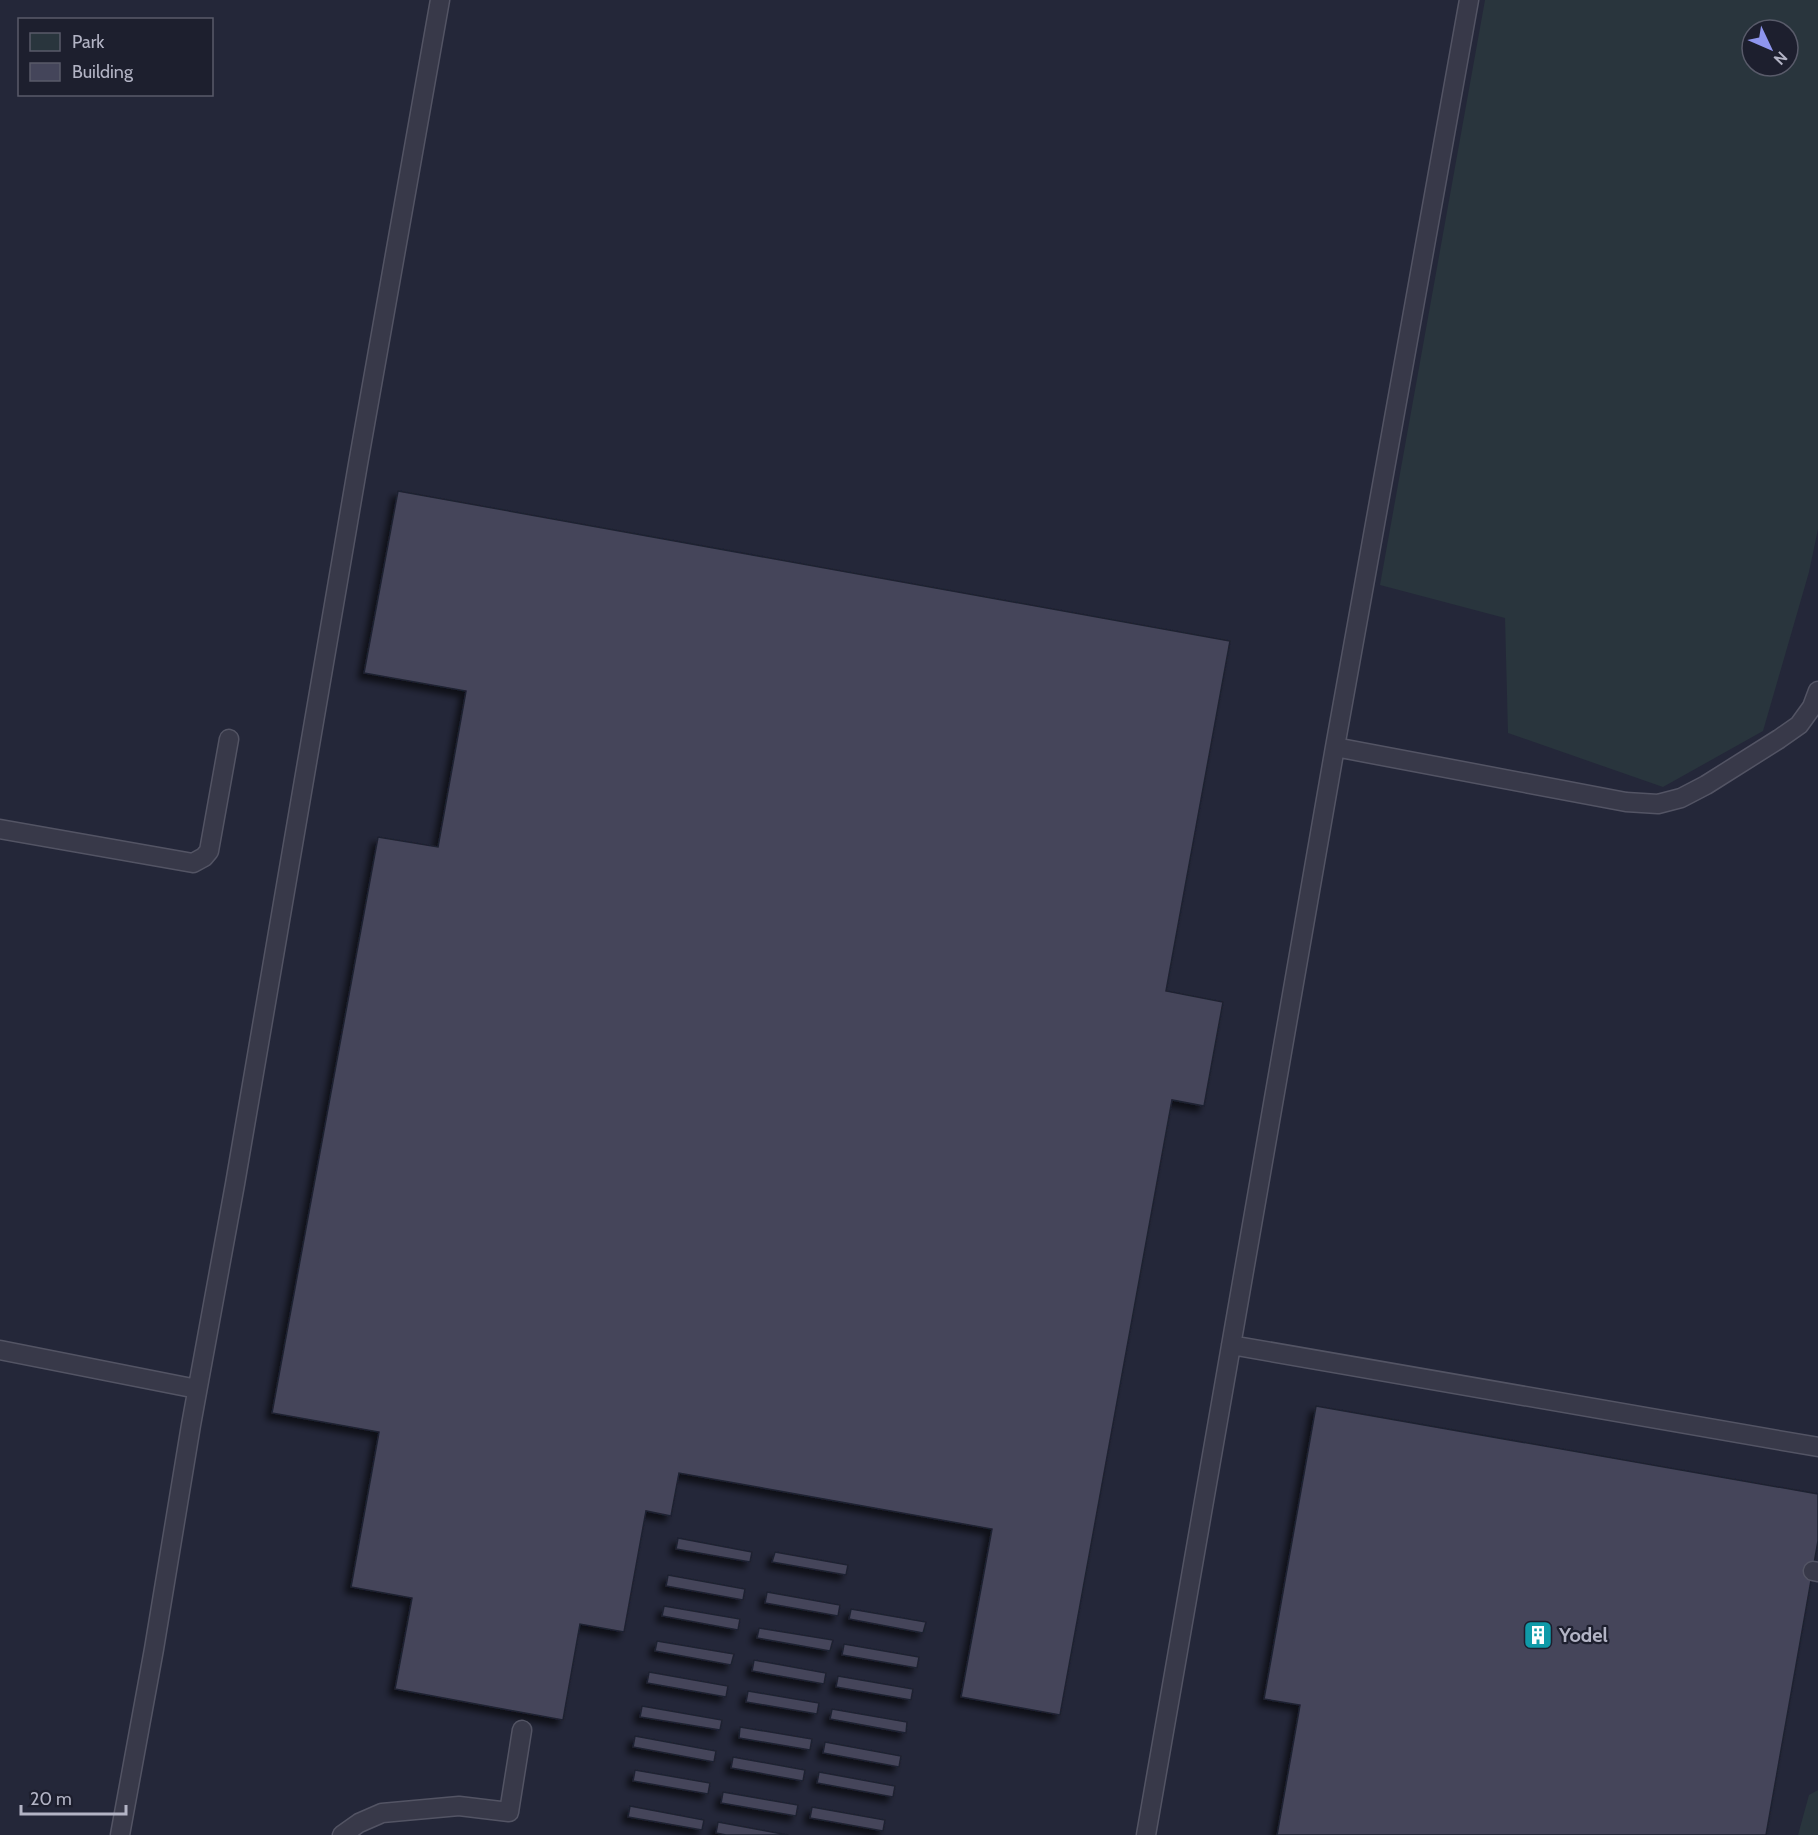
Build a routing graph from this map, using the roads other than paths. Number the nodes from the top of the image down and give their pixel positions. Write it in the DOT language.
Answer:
graph roads {
  1 [pos="440,0"];
  2 [pos="1468,0"];
  3 [pos="1818,691"];
  4 [pos="229,740"];
  5 [pos="1335,747"];
  6 [pos="0,829"];
  7 [pos="1231,1345"];
  8 [pos="0,1350"];
  9 [pos="197,1389"];
  10 [pos="1818,1448"];
  11 [pos="522,1730"];
  12 [pos="120,1835"];
  13 [pos="342,1835"];
  14 [pos="1146,1835"];
  1 -- 9 [label="lane"];
  2 -- 5 [label="lane"];
  3 -- 5 [label="lane"];
  4 -- 6 [label="lane"];
  5 -- 7 [label="lane"];
  7 -- 10 [label="lane"];
  7 -- 14 [label="lane"];
  8 -- 9 [label="lane"];
  9 -- 12 [label="lane"];
  11 -- 13 [label="lane"];
}
